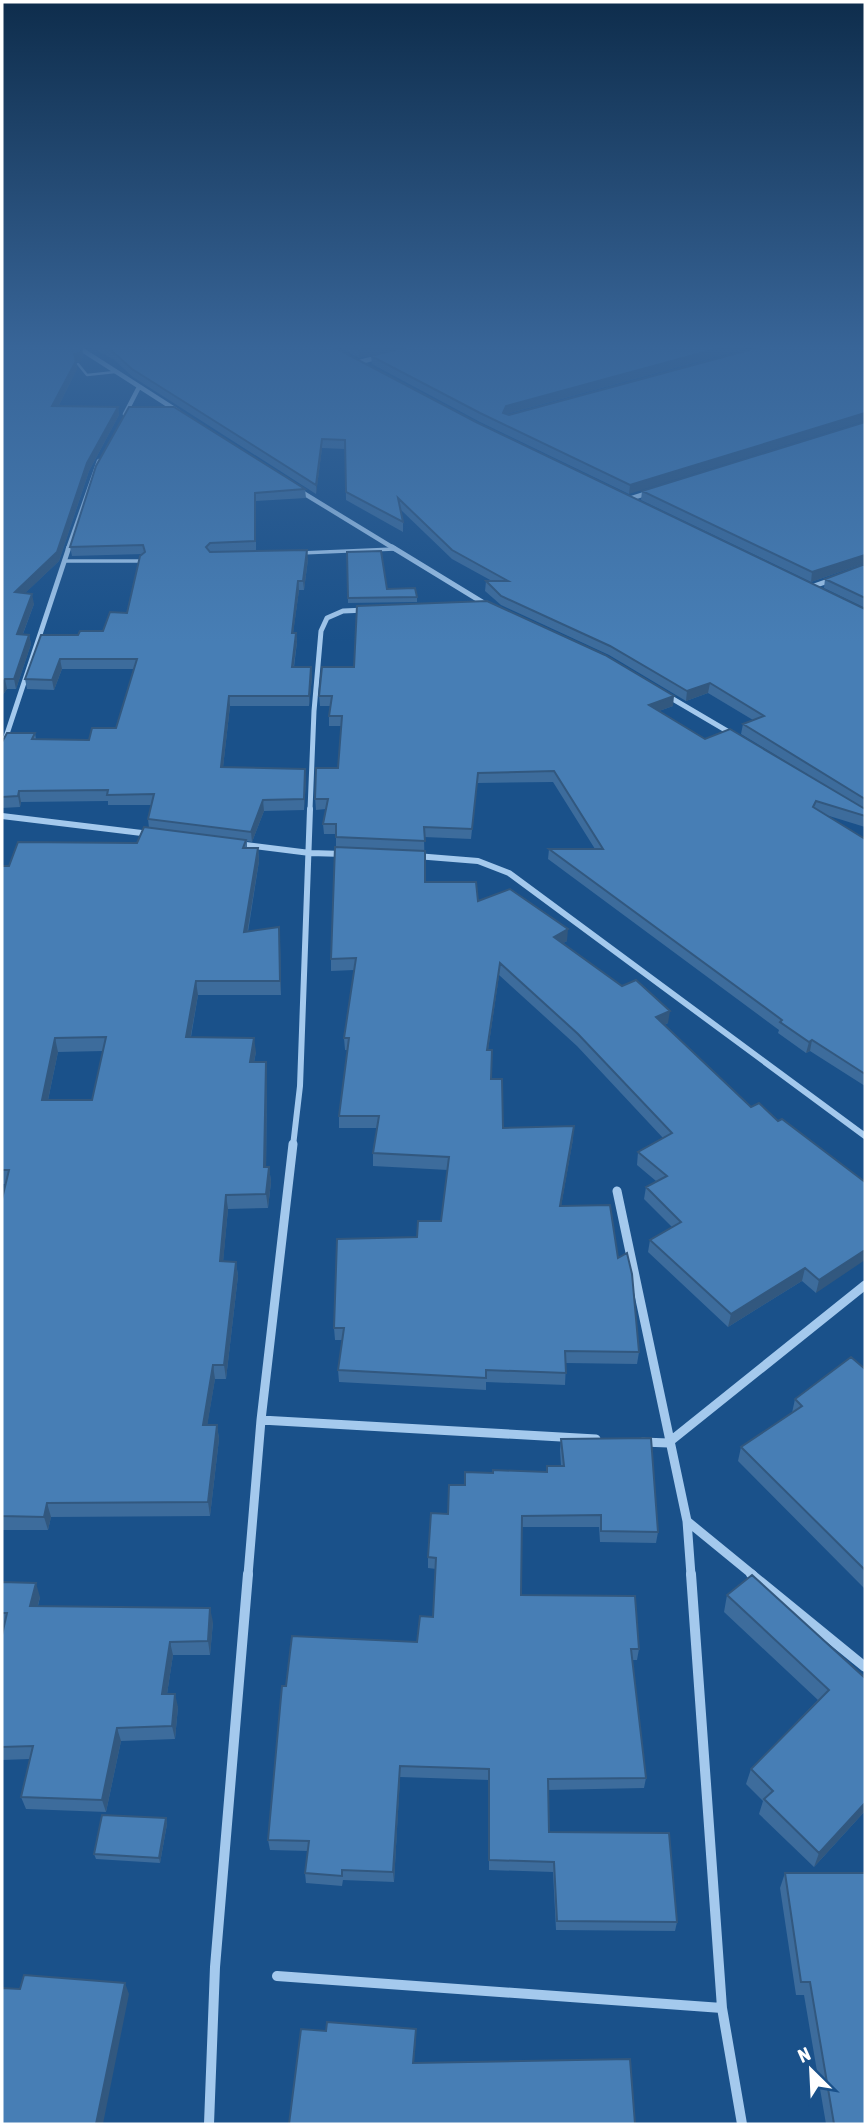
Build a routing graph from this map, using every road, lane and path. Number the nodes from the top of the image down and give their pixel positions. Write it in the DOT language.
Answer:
graph roads {
  1 [pos="106,449"];
  2 [pos="292,485"];
  3 [pos="655,491"];
  4 [pos="641,505"];
  5 [pos="394,549"];
  6 [pos="290,553"];
  7 [pos="64,561"];
  8 [pos="142,561"];
  9 [pos="844,575"];
  10 [pos="799,581"];
  11 [pos="811,587"];
  12 [pos="822,593"];
  13 [pos="485,604"];
  14 [pos="472,605"];
  15 [pos="382,609"];
  16 [pos="497,610"];
  17 [pos="662,693"];
  18 [pos="741,739"];
  19 [pos="2,749"];
  20 [pos="2,816"];
  21 [pos="163,835"];
  22 [pos="230,843"];
  23 [pos="310,853"];
  24 [pos="351,854"];
  25 [pos="405,856"];
  26 [pos="865,1136"];
  27 [pos="617,1191"];
  28 [pos="865,1285"];
  29 [pos="261,1420"];
  30 [pos="601,1439"];
  31 [pos="628,1441"];
  32 [pos="668,1443"];
  33 [pos="687,1521"];
  34 [pos="865,1667"];
  35 [pos="277,1976"];
  36 [pos="722,2008"];
  37 [pos="209,2124"];
  38 [pos="742,2124"];
  1 -- 7 [label="street"];
  2 -- 5 [label="street"];
  3 -- 4 [label="street"];
  5 -- 6 [label="lane"];
  5 -- 13 [label="street"];
  7 -- 8 [label="lane"];
  7 -- 19 [label="street"];
  9 -- 11 [label="street"];
  10 -- 11 [label="street"];
  11 -- 12 [label="street"];
  13 -- 14 [label="street"];
  13 -- 16 [label="street"];
  15 -- 23 [label="street"];
  17 -- 18 [label="street"];
  20 -- 21 [label="street"];
  22 -- 23 [label="street"];
  23 -- 24 [label="street"];
  23 -- 29 [label="street"];
  25 -- 26 [label="street"];
  27 -- 32 [label="street"];
  28 -- 32 [label="street"];
  29 -- 30 [label="street"];
  29 -- 37 [label="street"];
  31 -- 32 [label="street"];
  32 -- 33 [label="street"];
  33 -- 34 [label="street"];
  33 -- 36 [label="street"];
  35 -- 36 [label="street"];
  36 -- 38 [label="street"];
}
